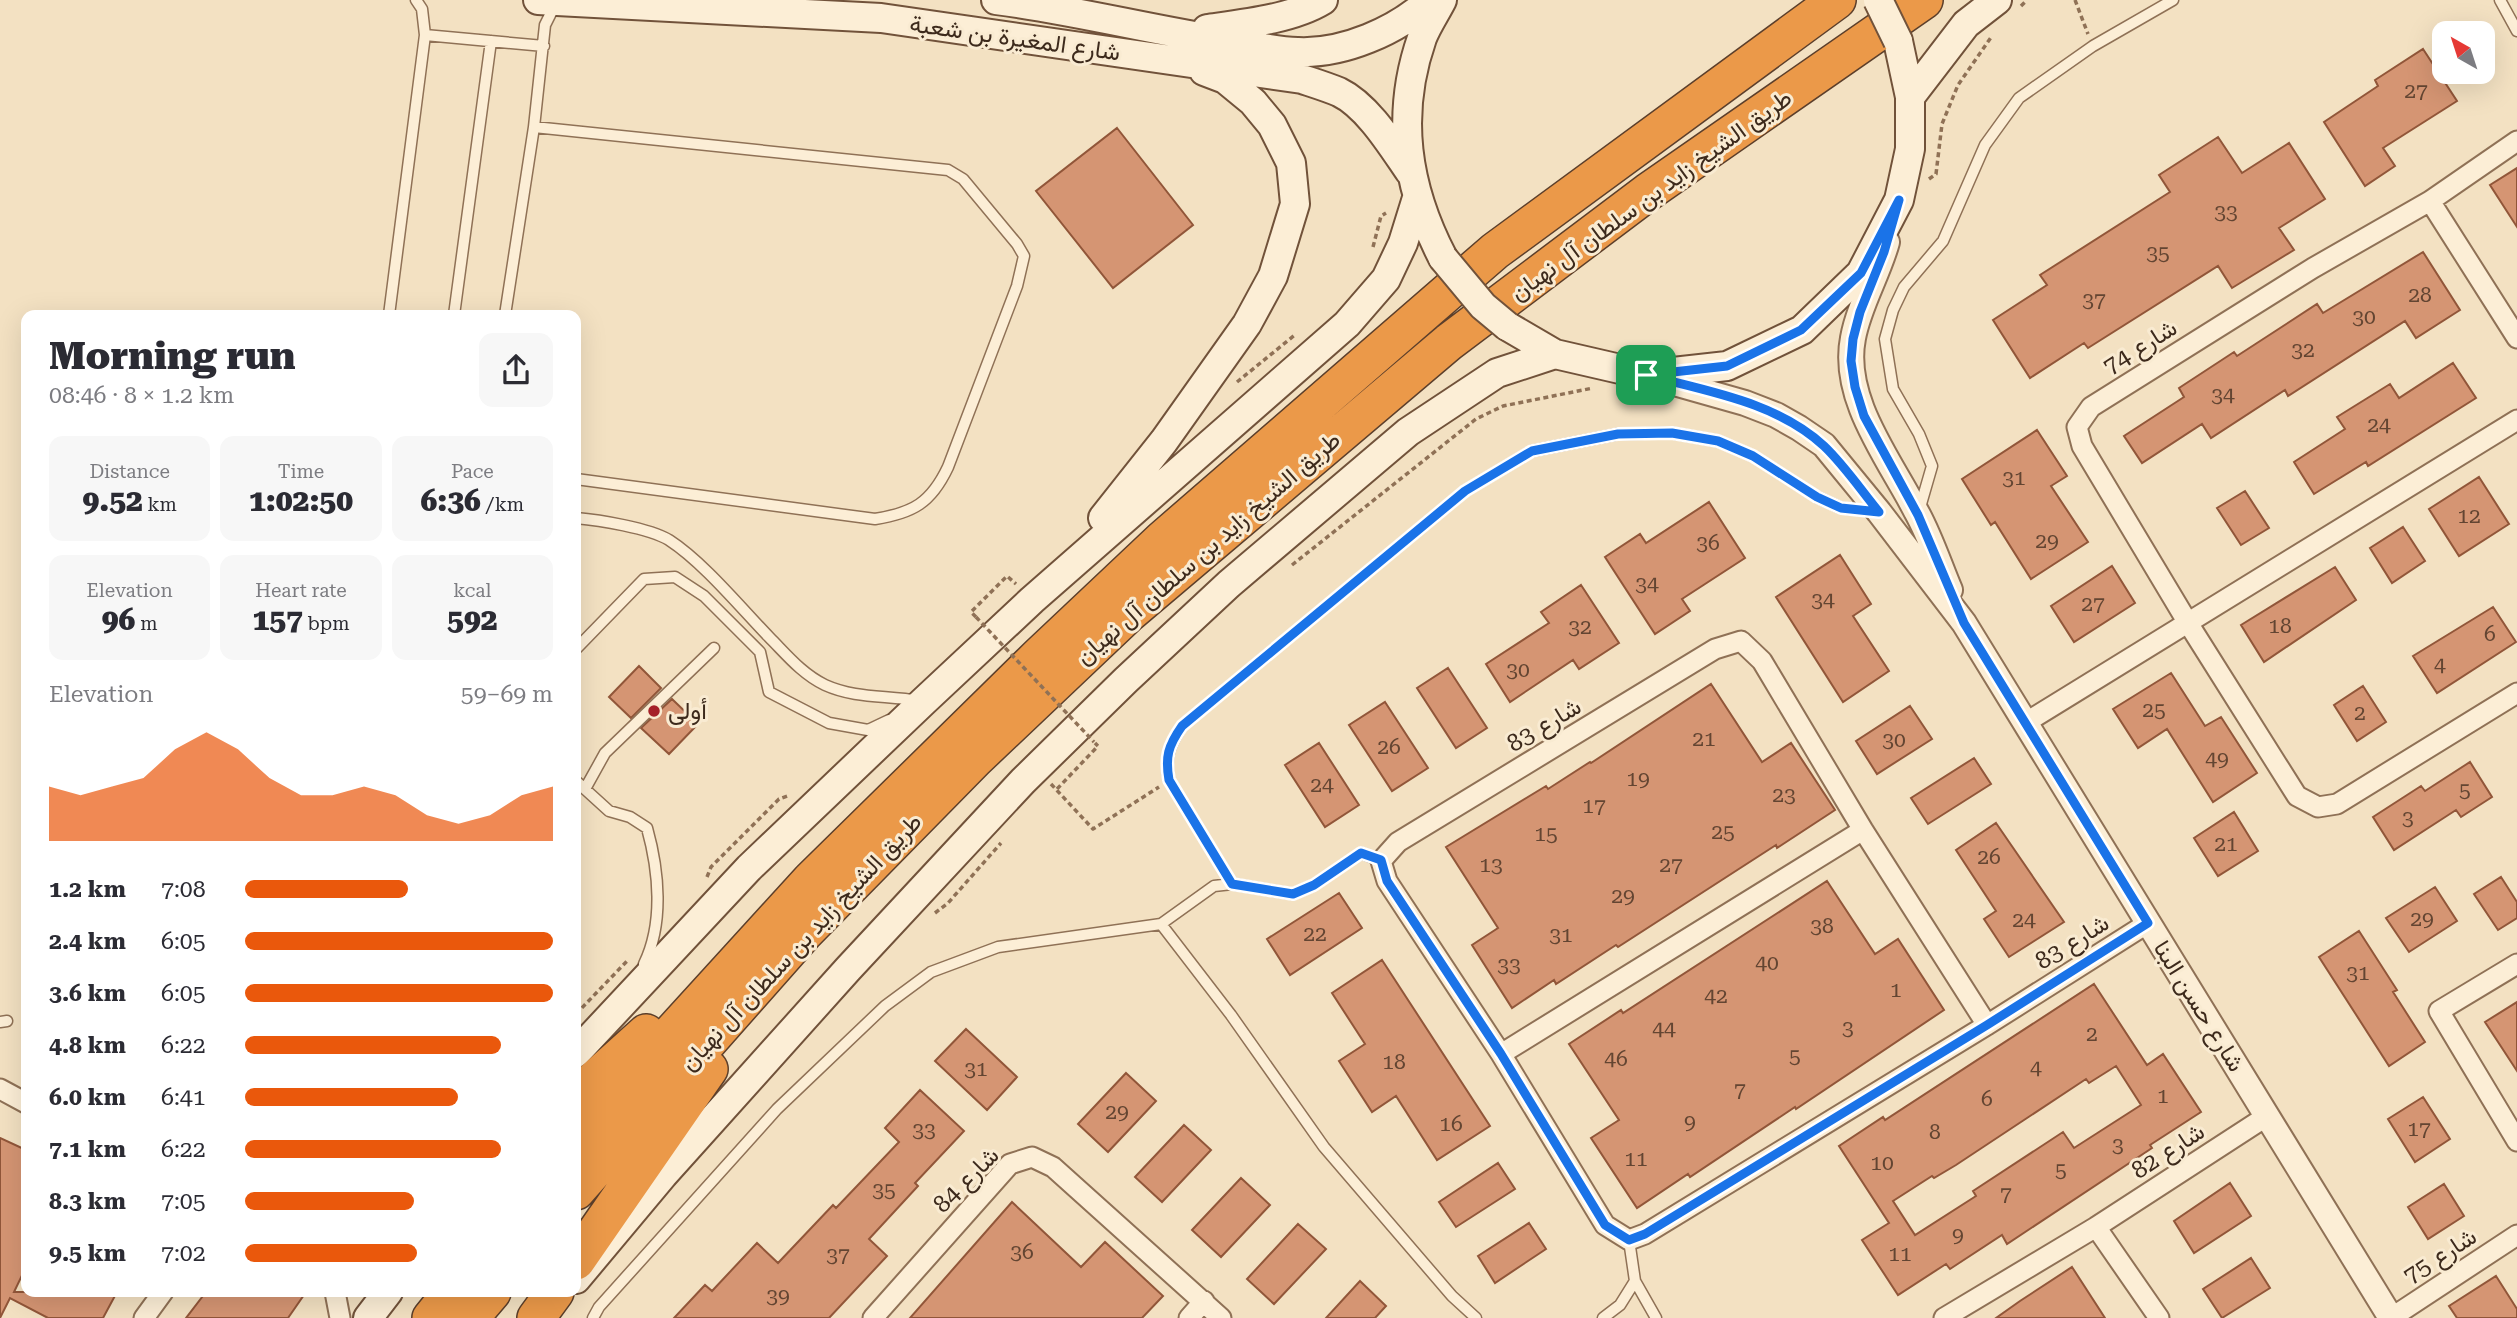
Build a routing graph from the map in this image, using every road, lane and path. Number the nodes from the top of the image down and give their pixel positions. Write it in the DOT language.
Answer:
graph roads {
  1 [pos="416,0"];
  2 [pos="996,0"];
  3 [pos="1323,0"];
  4 [pos="1430,0"];
  5 [pos="1442,0"];
  6 [pos="1837,0"];
  7 [pos="1878,0"];
  8 [pos="1924,0"];
  9 [pos="2027,0"];
  10 [pos="2075,0"];
  11 [pos="2174,0"];
  12 [pos="2500,0"];
  13 [pos="551,1"];
  14 [pos="2008,4"];
  15 [pos="2517,31"];
  16 [pos="1170,33"];
  17 [pos="1994,33"];
  18 [pos="425,35"];
  19 [pos="491,41"];
  20 [pos="544,46"];
  21 [pos="2093,46"];
  22 [pos="1182,62"];
  23 [pos="1910,97"];
  24 [pos="534,127"];
  25 [pos="2517,141"];
  26 [pos="1413,185"];
  27 [pos="1899,200"];
  28 [pos="2430,201"];
  29 [pos="390,310"];
  30 [pos="455,310"];
  31 [pos="506,310"];
  32 [pos="1299,331"];
  33 [pos="2517,338"];
  34 [pos="1555,354"];
  35 [pos="1646,375"];
  36 [pos="1237,382"];
  37 [pos="1598,387"];
  38 [pos="2517,420"];
  39 [pos="581,481"];
  40 [pos="1879,512"];
  41 [pos="1918,515"];
  42 [pos="581,519"];
  43 [pos="1290,566"];
  44 [pos="1025,593"];
  45 [pos="1964,623"];
  46 [pos="2188,623"];
  47 [pos="581,644"];
  48 [pos="714,648"];
  49 [pos="2517,692"];
  50 [pos="923,702"];
  51 [pos="2025,723"];
  52 [pos="1086,745"];
  53 [pos="1098,746"];
  54 [pos="1169,780"];
  55 [pos="1051,783"];
  56 [pos="581,785"];
  57 [pos="1046,788"];
  58 [pos="585,789"];
  59 [pos="1863,830"];
  60 [pos="1004,839"];
  61 [pos="1381,860"];
  62 [pos="811,880"];
  63 [pos="1232,884"];
  64 [pos="930,917"];
  65 [pos="2148,923"];
  66 [pos="1161,924"];
  67 [pos="804,933"];
  68 [pos="2517,964"];
  69 [pos="630,995"];
  70 [pos="1987,1025"];
  71 [pos="581,1048"];
  72 [pos="1501,1054"];
  73 [pos="0,1089"];
  74 [pos="581,1091"];
  75 [pos="21,1100"];
  76 [pos="2267,1116"];
  77 [pos="581,1138"];
  78 [pos="2517,1140"];
  79 [pos="581,1185"];
  80 [pos="2096,1227"];
  81 [pos="2517,1234"];
  82 [pos="1629,1240"];
  83 [pos="581,1254"];
  84 [pos="581,1273"];
  85 [pos="1635,1281"];
  86 [pos="159,1297"];
  87 [pos="336,1297"];
  88 [pos="384,1297"];
  89 [pos="448,1297"];
  90 [pos="488,1297"];
  91 [pos="551,1297"];
  92 [pos="561,1297"];
  93 [pos="1204,1301"];
  94 [pos="144,1318"];
  95 [pos="340,1318"];
  96 [pos="368,1318"];
  97 [pos="431,1318"];
  98 [pos="470,1318"];
  99 [pos="536,1318"];
  100 [pos="543,1318"];
  101 [pos="593,1318"];
  102 [pos="873,1318"];
  103 [pos="1189,1318"];
  104 [pos="1222,1318"];
  105 [pos="1476,1318"];
  106 [pos="1603,1318"];
  107 [pos="1656,1318"];
  108 [pos="1944,1318"];
  109 [pos="2159,1318"];
  110 [pos="2391,1318"];
  1 -- 18 [label="lane"];
  2 -- 16 [label="main road, شارع المغيرة بن شعبة"];
  3 -- 16 [label="main road"];
  4 -- 16 [label="main road, شارع المغيرة بن شعبة"];
  5 -- 26 [label="main road"];
  6 -- 62 [label="highway, طريق الشيخ زايد بن سلطان آل نهيان"];
  7 -- 23 [label="main road, bridge"];
  8 -- 67 [label="highway, طريق الشيخ زايد بن سلطان آل نهيان"];
  9 -- 14 [label="path"];
  10 -- 21 [label="path"];
  11 -- 21 [label="lane"];
  12 -- 15 [label="lane"];
  13 -- 20 [label="lane"];
  13 -- 22 [label="main road, شارع المغيرة بن شعبة"];
  14 -- 23 [label="main road"];
  17 -- 27 [label="path"];
  18 -- 19 [label="lane"];
  18 -- 29 [label="lane"];
  19 -- 20 [label="lane"];
  19 -- 30 [label="lane"];
  20 -- 24 [label="lane"];
  21 -- 41 [label="lane"];
  22 -- 26 [label="main road, شارع المغيرة بن شعبة"];
  22 -- 44 [label="main road"];
  23 -- 27 [label="main road"];
  24 -- 31 [label="lane"];
  24 -- 39 [label="lane"];
  25 -- 28 [label="street, شارع 74"];
  26 -- 34 [label="main road, bridge"];
  26 -- 44 [label="main road"];
  27 -- 35 [label="main road"];
  27 -- 41 [label="street, شارع حسن البنا"];
  28 -- 33 [label="street"];
  28 -- 46 [label="street, شارع 74"];
  32 -- 36 [label="path"];
  34 -- 35 [label="main road"];
  34 -- 84 [label="main road"];
  35 -- 40 [label="street, شارع حسن البنا"];
  37 -- 43 [label="path"];
  38 -- 46 [label="street"];
  40 -- 45 [label="street, شارع حسن البنا"];
  40 -- 54 [label="lane"];
  41 -- 45 [label="street, شارع حسن البنا"];
  42 -- 50 [label="lane"];
  44 -- 50 [label="main road"];
  44 -- 52 [label="path, bridge"];
  45 -- 51 [label="street, شارع حسن البنا"];
  46 -- 49 [label="street, شارع 74"];
  46 -- 51 [label="street"];
  47 -- 50 [label="lane"];
  48 -- 58 [label="lane"];
  50 -- 69 [label="main road"];
  51 -- 65 [label="street, شارع حسن البنا"];
  53 -- 54 [label="path"];
  54 -- 63 [label="lane"];
  55 -- 57 [label="path"];
  56 -- 58 [label="lane"];
  58 -- 69 [label="lane"];
  59 -- 61 [label="street, شارع 83"];
  59 -- 70 [label="street, شارع 83"];
  59 -- 72 [label="street"];
  60 -- 64 [label="path"];
  61 -- 63 [label="lane"];
  61 -- 72 [label="street"];
  62 -- 74 [label="highway"];
  62 -- 77 [label="highway, طريق الشيخ زايد بن سلطان آل نهيان"];
  63 -- 66 [label="lane"];
  65 -- 70 [label="street, شارع 83"];
  65 -- 76 [label="street, شارع حسن البنا"];
  66 -- 101 [label="lane"];
  66 -- 105 [label="lane"];
  67 -- 79 [label="highway, طريق الشيخ زايد بن سلطان آل نهيان"];
  67 -- 83 [label="highway"];
  68 -- 78 [label="street"];
  69 -- 71 [label="main road"];
  70 -- 82 [label="street, شارع 83"];
  72 -- 82 [label="street"];
  73 -- 75 [label="street"];
  76 -- 80 [label="street, شارع 82"];
  76 -- 110 [label="street, شارع حسن البنا"];
  80 -- 108 [label="street, شارع 82"];
  80 -- 109 [label="street"];
  81 -- 110 [label="street, شارع 75"];
  82 -- 85 [label="lane"];
  85 -- 106 [label="lane"];
  85 -- 107 [label="lane"];
  86 -- 94 [label="street"];
  87 -- 95 [label="street"];
  88 -- 96 [label="main road"];
  89 -- 97 [label="highway"];
  90 -- 98 [label="highway"];
  91 -- 99 [label="highway"];
  92 -- 100 [label="main road"];
  93 -- 102 [label="street, شارع 84"];
  93 -- 103 [label="street"];
  93 -- 104 [label="street, شارع 84"];
}
